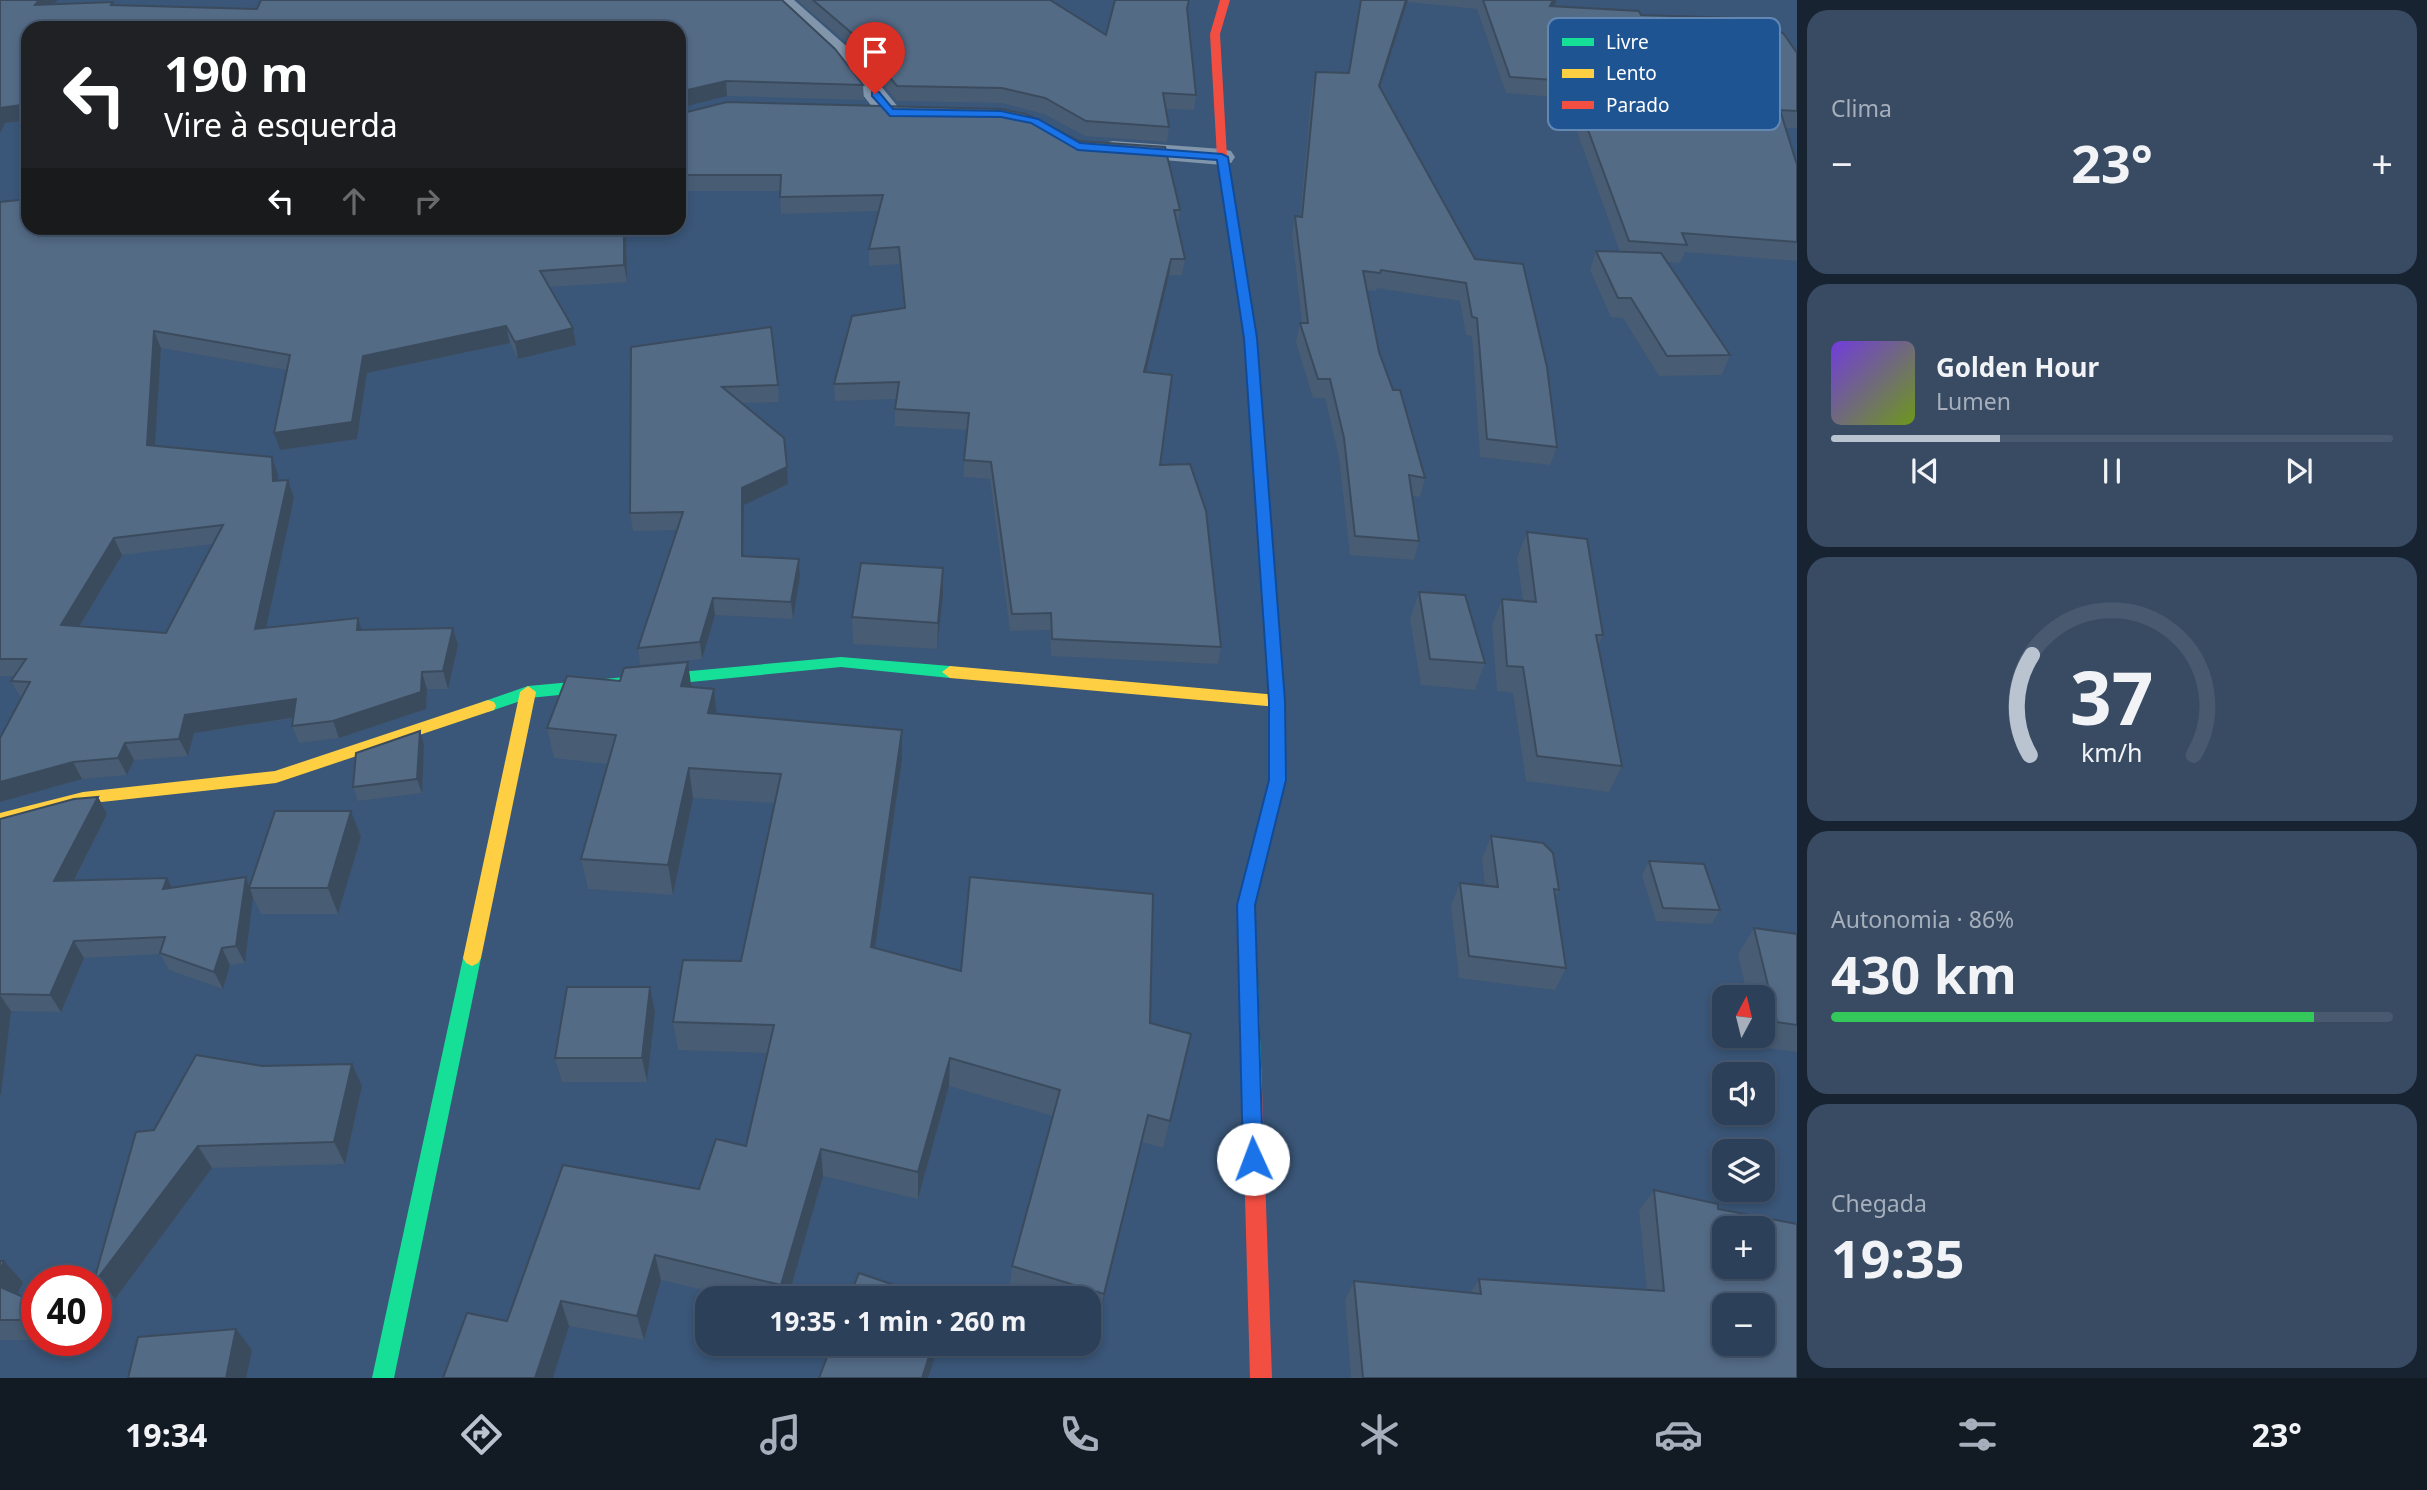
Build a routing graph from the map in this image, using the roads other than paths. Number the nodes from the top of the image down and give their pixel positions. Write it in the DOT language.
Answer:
graph roads {
  1 [pos="781,0"];
  2 [pos="1225,0"];
  3 [pos="863,112"];
  4 [pos="890,113"];
  5 [pos="918,113"];
  6 [pos="1090,147"];
  7 [pos="1222,157"];
  8 [pos="528,692"];
  9 [pos="1277,701"];
  10 [pos="0,820"];
  11 [pos="383,1378"];
  12 [pos="1261,1378"];
  1 -- 4 [label="street"];
  2 -- 7 [label="street"];
  3 -- 4 [label="street"];
  4 -- 5 [label="street"];
  6 -- 7 [label="street"];
  7 -- 9 [label="street"];
  8 -- 9 [label="street"];
  8 -- 10 [label="street"];
  8 -- 11 [label="street"];
  9 -- 12 [label="street"];
}
